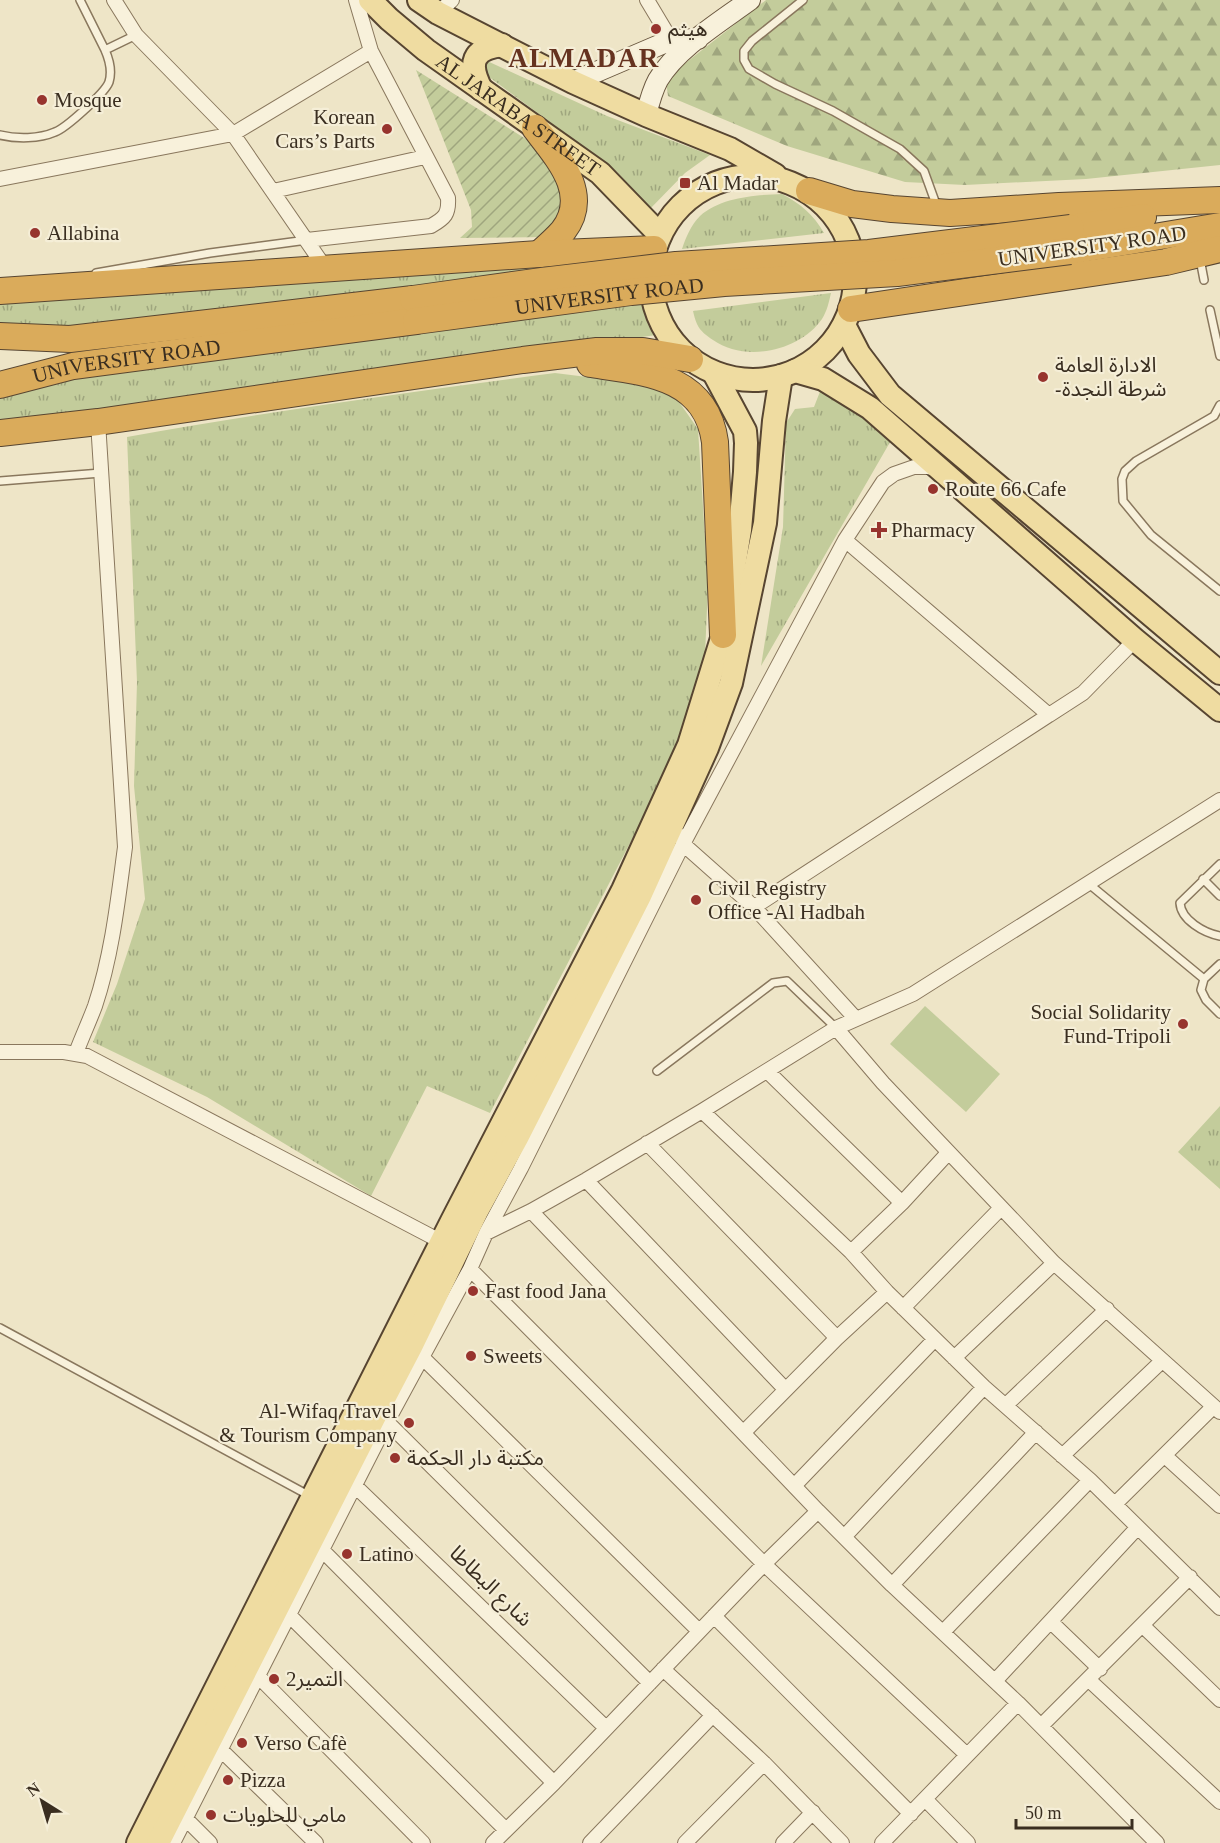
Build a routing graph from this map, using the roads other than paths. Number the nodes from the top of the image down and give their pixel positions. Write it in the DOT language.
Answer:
graph roads {
  1 [pos="80,0"];
  2 [pos="114,0"];
  3 [pos="356,0"];
  4 [pos="370,0"];
  5 [pos="419,0"];
  6 [pos="647,0"];
  7 [pos="750,0"];
  8 [pos="803,0"];
  9 [pos="445,7"];
  10 [pos="136,35"];
  11 [pos="698,39"];
  12 [pos="670,40"];
  13 [pos="502,45"];
  14 [pos="105,50"];
  15 [pos="371,51"];
  16 [pos="573,82"];
  17 [pos="481,89"];
  18 [pos="646,115"];
  19 [pos="535,128"];
  20 [pos="233,134"];
  21 [pos="0,135"];
  22 [pos="425,157"];
  23 [pos="0,179"];
  24 [pos="783,179"];
  25 [pos="273,190"];
  26 [pos="809,191"];
  27 [pos="1220,202"];
  28 [pos="939,212"];
  29 [pos="1220,226"];
  30 [pos="1071,239"];
  31 [pos="307,240"];
  32 [pos="657,242"];
  33 [pos="1209,251"];
  34 [pos="539,254"];
  35 [pos="326,268"];
  36 [pos="93,273"];
  37 [pos="72,278"];
  38 [pos="1204,280"];
  39 [pos="43,288"];
  40 [pos="0,291"];
  41 [pos="415,310"];
  42 [pos="1210,310"];
  43 [pos="847,317"];
  44 [pos="0,336"];
  45 [pos="1220,356"];
  46 [pos="690,359"];
  47 [pos="524,360"];
  48 [pos="714,373"];
  49 [pos="788,374"];
  50 [pos="0,385"];
  51 [pos="1220,405"];
  52 [pos="98,422"];
  53 [pos="0,433"];
  54 [pos="943,471"];
  55 [pos="101,473"];
  56 [pos="0,481"];
  57 [pos="845,540"];
  58 [pos="1220,591"];
  59 [pos="723,635"];
  60 [pos="1135,640"];
  61 [pos="1220,673"];
  62 [pos="1220,710"];
  63 [pos="1049,715"];
  64 [pos="1220,800"];
  65 [pos="676,819"];
  66 [pos="683,844"];
  67 [pos="1220,864"];
  68 [pos="1203,879"];
  69 [pos="1089,884"];
  70 [pos="631,893"];
  71 [pos="1220,896"];
  72 [pos="754,907"];
  73 [pos="1220,936"];
  74 [pos="1220,964"];
  75 [pos="1204,979"];
  76 [pos="1220,1014"];
  77 [pos="856,1019"];
  78 [pos="836,1028"];
  79 [pos="0,1052"];
  80 [pos="76,1053"];
  81 [pos="657,1071"];
  82 [pos="767,1071"];
  83 [pos="702,1111"];
  84 [pos="647,1143"];
  85 [pos="948,1153"];
  86 [pos="586,1180"];
  87 [pos="902,1203"];
  88 [pos="1001,1208"];
  89 [pos="531,1211"];
  90 [pos="479,1229"];
  91 [pos="442,1242"];
  92 [pos="851,1252"];
  93 [pos="1054,1263"];
  94 [pos="470,1269"];
  95 [pos="887,1292"];
  96 [pos="903,1308"];
  97 [pos="1107,1309"];
  98 [pos="0,1328"];
  99 [pos="837,1338"];
  100 [pos="935,1339"];
  101 [pos="423,1358"];
  102 [pos="954,1358"];
  103 [pos="1162,1361"];
  104 [pos="984,1387"];
  105 [pos="785,1389"];
  106 [pos="1006,1405"];
  107 [pos="1217,1410"];
  108 [pos="387,1422"];
  109 [pos="744,1432"];
  110 [pos="1036,1432"];
  111 [pos="1062,1456"];
  112 [pos="1165,1456"];
  113 [pos="1090,1480"];
  114 [pos="350,1481"];
  115 [pos="794,1486"];
  116 [pos="313,1498"];
  117 [pos="1115,1504"];
  118 [pos="1220,1506"];
  119 [pos="818,1511"];
  120 [pos="1137,1528"];
  121 [pos="844,1537"];
  122 [pos="323,1551"];
  123 [pos="764,1564"];
  124 [pos="1190,1577"];
  125 [pos="892,1585"];
  126 [pos="1220,1608"];
  127 [pos="290,1616"];
  128 [pos="714,1616"];
  129 [pos="1051,1622"];
  130 [pos="1143,1626"];
  131 [pos="699,1630"];
  132 [pos="944,1632"];
  133 [pos="663,1669"];
  134 [pos="1100,1669"];
  135 [pos="258,1676"];
  136 [pos="1089,1680"];
  137 [pos="995,1681"];
  138 [pos="650,1683"];
  139 [pos="1220,1700"];
  140 [pos="1018,1703"];
  141 [pos="713,1715"];
  142 [pos="1041,1726"];
  143 [pos="606,1728"];
  144 [pos="220,1749"];
  145 [pos="967,1755"];
  146 [pos="764,1763"];
  147 [pos="554,1783"];
  148 [pos="926,1800"];
  149 [pos="1220,1802"];
  150 [pos="813,1812"];
  151 [pos="911,1814"];
  152 [pos="185,1818"];
  153 [pos="506,1830"];
  154 [pos="138,1843"];
  155 [pos="158,1843"];
  156 [pos="173,1843"];
  157 [pos="210,1843"];
  158 [pos="316,1843"];
  159 [pos="423,1843"];
  160 [pos="493,1843"];
  161 [pos="590,1843"];
  162 [pos="685,1843"];
  163 [pos="783,1843"];
  164 [pos="842,1843"];
  165 [pos="882,1843"];
  166 [pos="968,1843"];
  167 [pos="1157,1843"];
  1 -- 14 [label="lane"];
  2 -- 10 [label="street"];
  3 -- 15 [label="street"];
  4 -- 17 [label="main road, AL JARABA STREET"];
  5 -- 9 [label="main road, AL JARABA STREET"];
  6 -- 12 [label="street"];
  7 -- 11 [label="street"];
  8 -- 28 [label="lane"];
  9 -- 13 [label="main road, AL JARABA STREET"];
  10 -- 14 [label="lane"];
  10 -- 20 [label="street"];
  11 -- 12 [label="street"];
  11 -- 18 [label="street"];
  12 -- 16 [label="street"];
  13 -- 16 [label="main road, AL JARABA STREET"];
  13 -- 17 [label="main road"];
  14 -- 21 [label="lane"];
  15 -- 20 [label="street"];
  15 -- 22 [label="street"];
  16 -- 18 [label="main road, AL JARABA STREET"];
  17 -- 19 [label="main road, AL JARABA STREET"];
  18 -- 24 [label="main road, AL JARABA STREET"];
  19 -- 32 [label="main road, AL JARABA STREET"];
  19 -- 34 [label="highway"];
  20 -- 23 [label="street"];
  20 -- 25 [label="street"];
  22 -- 25 [label="street"];
  22 -- 31 [label="street"];
  24 -- 26 [label="main road"];
  24 -- 32 [label="main road"];
  25 -- 31 [label="street"];
  26 -- 28 [label="highway"];
  26 -- 43 [label="main road"];
  27 -- 28 [label="highway"];
  27 -- 30 [label="highway, UNIVERSITY ROAD"];
  29 -- 30 [label="highway, UNIVERSITY ROAD"];
  30 -- 41 [label="highway, UNIVERSITY ROAD, bridge"];
  31 -- 35 [label="street"];
  31 -- 36 [label="lane"];
  32 -- 34 [label="highway"];
  32 -- 46 [label="main road"];
  33 -- 38 [label="lane"];
  33 -- 43 [label="highway"];
  34 -- 35 [label="highway"];
  35 -- 39 [label="highway"];
  37 -- 39 [label="lane"];
  39 -- 40 [label="highway"];
  41 -- 44 [label="highway, UNIVERSITY ROAD"];
  41 -- 50 [label="highway, UNIVERSITY ROAD"];
  42 -- 45 [label="lane"];
  43 -- 49 [label="main road"];
  43 -- 61 [label="main road"];
  46 -- 47 [label="highway"];
  46 -- 48 [label="main road"];
  47 -- 52 [label="highway"];
  47 -- 59 [label="highway"];
  48 -- 49 [label="main road"];
  48 -- 59 [label="main road"];
  49 -- 54 [label="main road"];
  49 -- 65 [label="main road"];
  51 -- 58 [label="lane"];
  52 -- 53 [label="highway"];
  52 -- 55 [label="street"];
  54 -- 57 [label="street"];
  54 -- 60 [label="main road"];
  55 -- 56 [label="lane"];
  55 -- 80 [label="street"];
  57 -- 63 [label="street"];
  57 -- 66 [label="street"];
  59 -- 70 [label="main road"];
  60 -- 62 [label="main road"];
  60 -- 63 [label="street"];
  63 -- 72 [label="street"];
  64 -- 69 [label="street"];
  65 -- 66 [label="street"];
  65 -- 70 [label="main road"];
  66 -- 72 [label="street"];
  66 -- 90 [label="street"];
  67 -- 68 [label="lane"];
  68 -- 71 [label="lane"];
  68 -- 73 [label="lane"];
  69 -- 75 [label="lane"];
  69 -- 77 [label="street"];
  70 -- 90 [label="main road"];
  70 -- 91 [label="main road"];
  72 -- 77 [label="street"];
  74 -- 75 [label="lane"];
  75 -- 76 [label="lane"];
  77 -- 78 [label="street"];
  78 -- 81 [label="lane"];
  78 -- 82 [label="street"];
  78 -- 85 [label="street"];
  79 -- 80 [label="street"];
  80 -- 91 [label="street"];
  82 -- 83 [label="street"];
  82 -- 87 [label="street"];
  83 -- 84 [label="street"];
  83 -- 92 [label="street"];
  84 -- 86 [label="street"];
  84 -- 99 [label="street"];
  85 -- 87 [label="street"];
  85 -- 88 [label="street"];
  86 -- 89 [label="street"];
  86 -- 105 [label="street"];
  87 -- 92 [label="street"];
  88 -- 93 [label="street"];
  88 -- 96 [label="street"];
  89 -- 90 [label="street"];
  89 -- 109 [label="street"];
  90 -- 94 [label="street"];
  90 -- 114 [label="main road"];
  91 -- 116 [label="main road"];
  92 -- 95 [label="street"];
  93 -- 97 [label="street"];
  93 -- 102 [label="street"];
  94 -- 101 [label="street"];
  94 -- 123 [label="street"];
  95 -- 96 [label="street"];
  95 -- 99 [label="street"];
  96 -- 100 [label="street"];
  97 -- 103 [label="street"];
  97 -- 106 [label="street"];
  98 -- 116 [label="lane"];
  99 -- 105 [label="street"];
  100 -- 102 [label="street"];
  100 -- 115 [label="street"];
  101 -- 108 [label="street"];
  101 -- 131 [label="street"];
  102 -- 104 [label="street"];
  103 -- 107 [label="street"];
  103 -- 111 [label="street"];
  104 -- 106 [label="street"];
  104 -- 121 [label="street"];
  105 -- 109 [label="street"];
  106 -- 110 [label="street"];
  107 -- 112 [label="street"];
  108 -- 114 [label="street"];
  108 -- 138 [label="street"];
  109 -- 115 [label="street"];
  110 -- 111 [label="street"];
  110 -- 125 [label="street"];
  111 -- 113 [label="street"];
  112 -- 117 [label="street"];
  112 -- 118 [label="street"];
  113 -- 117 [label="street"];
  113 -- 132 [label="street"];
  114 -- 122 [label="street"];
  114 -- 143 [label="street, شارع البطاطا"];
  114 -- 155 [label="main road"];
  115 -- 119 [label="street"];
  116 -- 154 [label="main road"];
  117 -- 120 [label="street"];
  119 -- 121 [label="street"];
  119 -- 123 [label="street"];
  120 -- 124 [label="street"];
  120 -- 129 [label="street"];
  121 -- 125 [label="street"];
  122 -- 127 [label="street"];
  122 -- 147 [label="street"];
  123 -- 128 [label="street"];
  123 -- 145 [label="street"];
  124 -- 126 [label="street"];
  124 -- 130 [label="street"];
  125 -- 132 [label="street"];
  127 -- 135 [label="street"];
  127 -- 153 [label="street"];
  128 -- 131 [label="street"];
  128 -- 151 [label="street"];
  129 -- 134 [label="street"];
  129 -- 137 [label="street"];
  130 -- 134 [label="street"];
  130 -- 139 [label="street"];
  131 -- 133 [label="street"];
  132 -- 137 [label="street"];
  133 -- 138 [label="street"];
  133 -- 141 [label="street"];
  134 -- 136 [label="street"];
  135 -- 144 [label="street"];
  135 -- 159 [label="street"];
  136 -- 142 [label="street"];
  136 -- 149 [label="street"];
  137 -- 140 [label="street"];
  138 -- 143 [label="street"];
  140 -- 142 [label="street"];
  140 -- 145 [label="street"];
  141 -- 146 [label="street"];
  141 -- 161 [label="street"];
  142 -- 167 [label="street"];
  143 -- 147 [label="street"];
  144 -- 152 [label="street"];
  144 -- 158 [label="street"];
  145 -- 148 [label="street"];
  146 -- 150 [label="street"];
  146 -- 162 [label="street"];
  147 -- 153 [label="street"];
  148 -- 151 [label="street"];
  148 -- 166 [label="street"];
  150 -- 163 [label="street"];
  150 -- 164 [label="street"];
  151 -- 165 [label="street"];
  152 -- 156 [label="street"];
  152 -- 157 [label="street"];
  153 -- 160 [label="street"];
}
